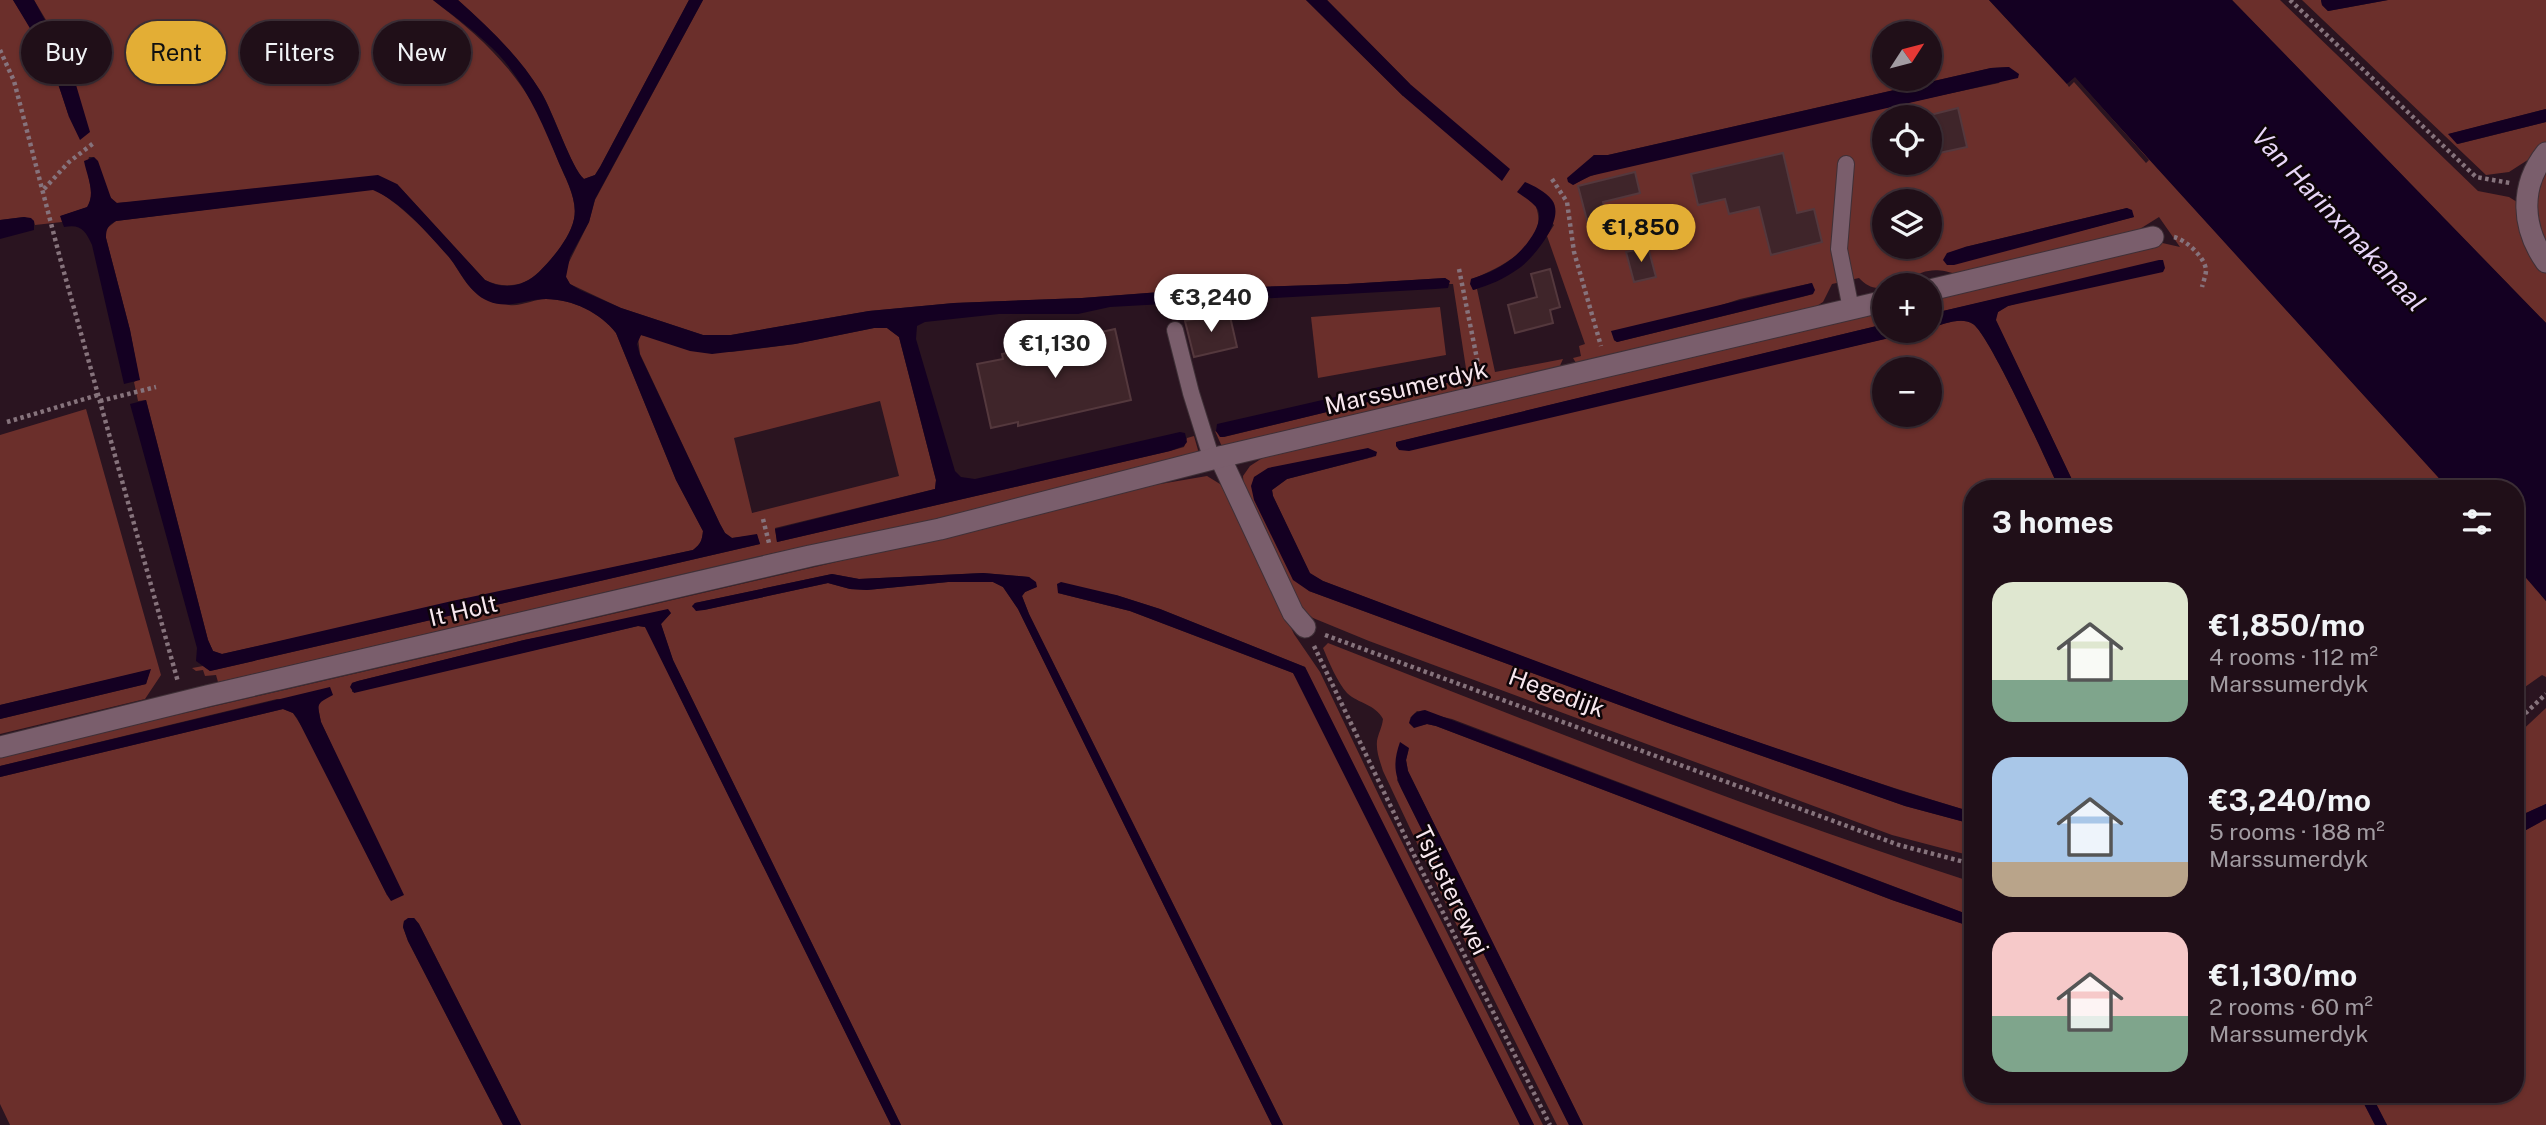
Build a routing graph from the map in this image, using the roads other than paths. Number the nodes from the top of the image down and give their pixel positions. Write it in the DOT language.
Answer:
graph roads {
  1 [pos="2546,153"];
  2 [pos="1846,164"];
  3 [pos="2153,237"];
  4 [pos="2546,262"];
  5 [pos="1942,287"];
  6 [pos="1872,304"];
  7 [pos="1851,309"];
  8 [pos="1175,330"];
  9 [pos="1216,458"];
  10 [pos="940,529"];
  11 [pos="1305,628"];
  12 [pos="0,747"];
  1 -- 4 [label="street"];
  2 -- 7 [label="lane"];
  3 -- 5 [label="street"];
  6 -- 7 [label="street, Marssumerdyk"];
  7 -- 9 [label="street, Marssumerdyk"];
  8 -- 9 [label="lane"];
  9 -- 10 [label="street, Marssumerdyk"];
  9 -- 11 [label="street"];
  10 -- 12 [label="street, It Holt"];
}
